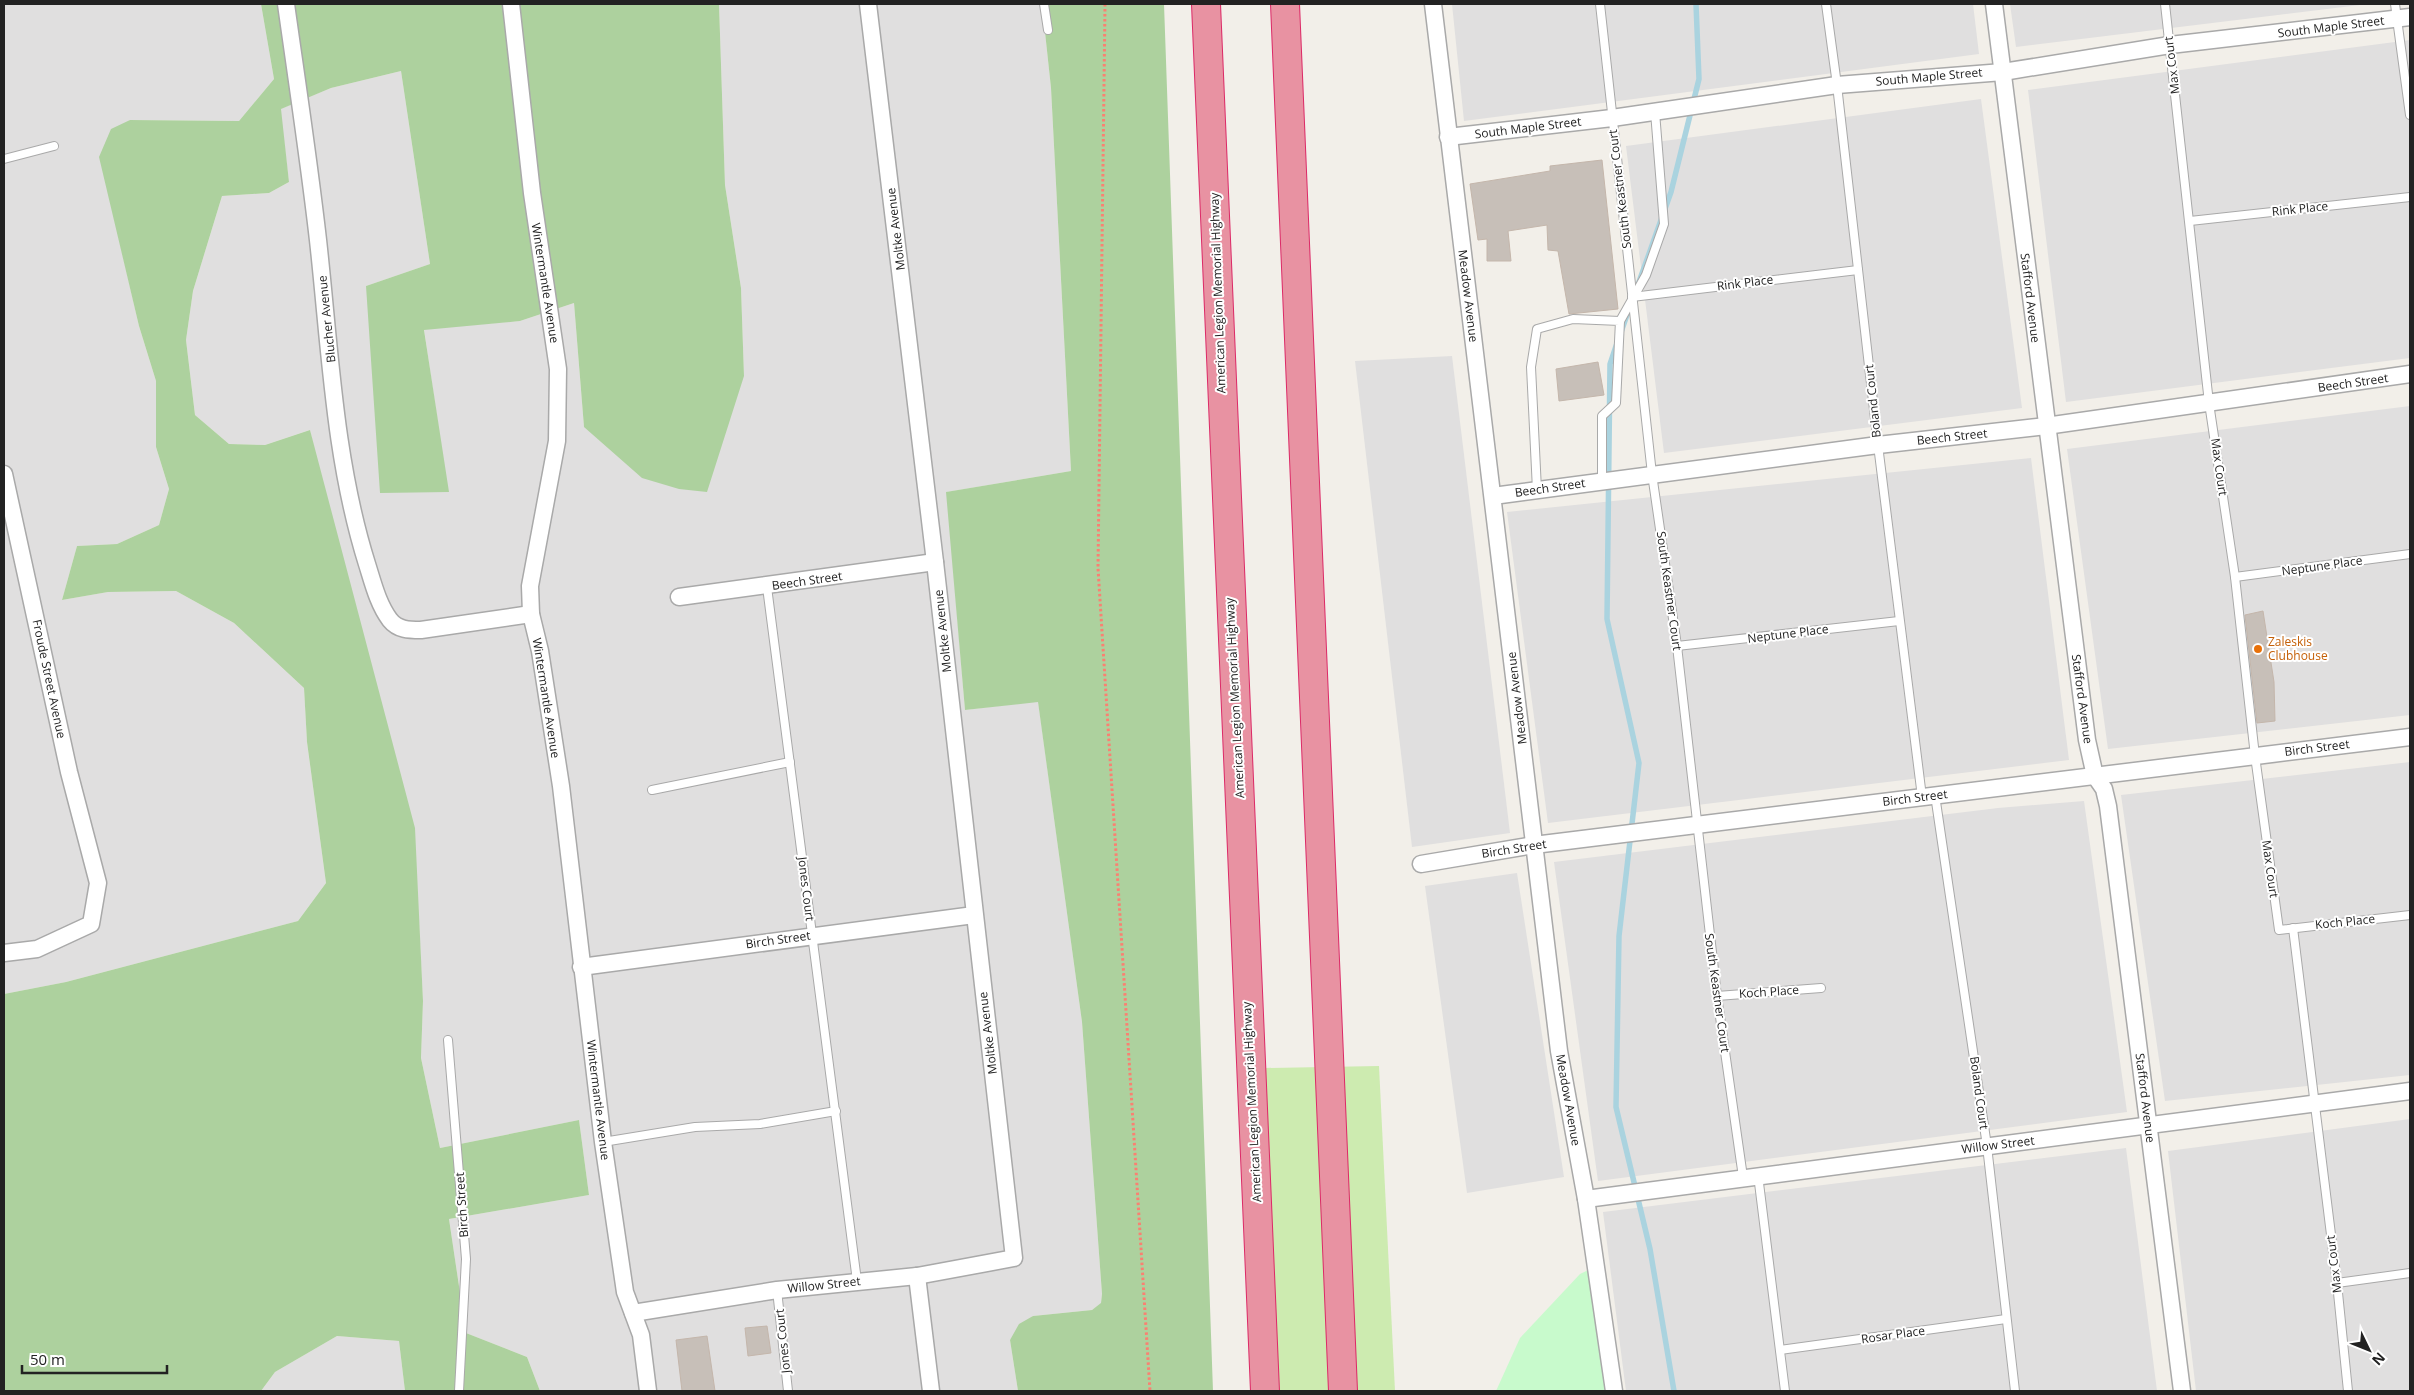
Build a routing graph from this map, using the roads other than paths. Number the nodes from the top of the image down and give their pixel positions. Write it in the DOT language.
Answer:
graph roads {
  1 [pos="286,4"];
  2 [pos="510,4"];
  3 [pos="868,4"];
  4 [pos="1044,4"];
  5 [pos="1206,4"];
  6 [pos="1285,4"];
  7 [pos="1433,4"];
  8 [pos="1600,4"];
  9 [pos="1826,4"];
  10 [pos="1994,4"];
  11 [pos="2165,4"];
  12 [pos="2401,13"];
  13 [pos="1048,30"];
  14 [pos="2170,45"];
  15 [pos="2002,72"];
  16 [pos="1837,85"];
  17 [pos="1655,112"];
  18 [pos="2410,115"];
  19 [pos="1612,118"];
  20 [pos="1448,137"];
  21 [pos="54,146"];
  22 [pos="4,158"];
  23 [pos="2410,197"];
  24 [pos="2190,221"];
  25 [pos="1858,270"];
  26 [pos="1632,296"];
  27 [pos="1620,321"];
  28 [pos="2410,374"];
  29 [pos="2209,403"];
  30 [pos="2046,426"];
  31 [pos="1878,445"];
  32 [pos="4,474"];
  33 [pos="1652,474"];
  34 [pos="1602,481"];
  35 [pos="1537,490"];
  36 [pos="1492,496"];
  37 [pos="2410,554"];
  38 [pos="935,562"];
  39 [pos="2235,577"];
  40 [pos="767,586"];
  41 [pos="679,597"];
  42 [pos="531,614"];
  43 [pos="1899,621"];
  44 [pos="1677,646"];
  45 [pos="2410,737"];
  46 [pos="2254,756"];
  47 [pos="790,762"];
  48 [pos="2095,776"];
  49 [pos="652,790"];
  50 [pos="1928,796"];
  51 [pos="1696,825"];
  52 [pos="1534,845"];
  53 [pos="1421,864"];
  54 [pos="974,915"];
  55 [pos="2410,915"];
  56 [pos="2293,928"];
  57 [pos="2279,930"];
  58 [pos="812,936"];
  59 [pos="4,953"];
  60 [pos="582,967"];
  61 [pos="1821,988"];
  62 [pos="1717,996"];
  63 [pos="448,1040"];
  64 [pos="2410,1091"];
  65 [pos="2315,1102"];
  66 [pos="836,1111"];
  67 [pos="2148,1126"];
  68 [pos="603,1142"];
  69 [pos="1987,1146"];
  70 [pos="1751,1176"];
  71 [pos="1586,1199"];
  72 [pos="1336,1233"];
  73 [pos="1014,1258"];
  74 [pos="2410,1273"];
  75 [pos="917,1276"];
  76 [pos="857,1281"];
  77 [pos="2337,1283"];
  78 [pos="777,1290"];
  79 [pos="633,1313"];
  80 [pos="2006,1319"];
  81 [pos="1780,1350"];
  82 [pos="459,1391"];
  83 [pos="648,1391"];
  84 [pos="788,1391"];
  85 [pos="931,1391"];
  86 [pos="1265,1391"];
  87 [pos="1343,1391"];
  88 [pos="1361,1391"];
  89 [pos="1614,1391"];
  90 [pos="1785,1391"];
  91 [pos="2015,1391"];
  92 [pos="2182,1391"];
  93 [pos="2348,1391"];
  1 -- 42 [label="street, Blucher Avenue"];
  2 -- 42 [label="street, Wintermantle Avenue"];
  3 -- 38 [label="street, Moltke Avenue"];
  4 -- 13 [label="lane"];
  5 -- 86 [label="highway, American Legion Memorial Highway"];
  6 -- 72 [label="highway"];
  7 -- 20 [label="street, Meadow Avenue"];
  8 -- 19 [label="lane, South Keastner Court"];
  9 -- 16 [label="lane, Boland Court"];
  10 -- 15 [label="street, Stafford Avenue"];
  11 -- 14 [label="lane, Max Court"];
  12 -- 14 [label="street, South Maple Street"];
  12 -- 18 [label="lane"];
  14 -- 15 [label="street, South Maple Street"];
  14 -- 24 [label="lane, Max Court"];
  15 -- 16 [label="street, South Maple Street"];
  15 -- 30 [label="street, Stafford Avenue"];
  16 -- 17 [label="street, South Maple Street"];
  16 -- 25 [label="lane, Boland Court"];
  17 -- 19 [label="street, South Maple Street"];
  17 -- 26 [label="lane"];
  19 -- 20 [label="street, South Maple Street"];
  19 -- 26 [label="lane, South Keastner Court"];
  20 -- 36 [label="street, Meadow Avenue"];
  21 -- 22 [label="lane"];
  23 -- 24 [label="lane, Rink Place"];
  24 -- 29 [label="lane, Max Court"];
  25 -- 26 [label="lane, Rink Place"];
  25 -- 31 [label="lane, Boland Court"];
  26 -- 27 [label="lane"];
  26 -- 33 [label="lane, South Keastner Court"];
  27 -- 34 [label="lane"];
  27 -- 35 [label="lane"];
  28 -- 29 [label="street, Beech Street"];
  29 -- 30 [label="street, Beech Street"];
  29 -- 39 [label="lane, Max Court"];
  30 -- 31 [label="street, Beech Street"];
  30 -- 48 [label="street, Stafford Avenue"];
  31 -- 33 [label="street, Beech Street"];
  31 -- 43 [label="lane, Boland Court"];
  32 -- 59 [label="street, Froude Street Avenue"];
  33 -- 34 [label="street, Beech Street"];
  33 -- 44 [label="lane, South Keastner Court"];
  34 -- 35 [label="street, Beech Street"];
  35 -- 36 [label="street, Beech Street"];
  36 -- 52 [label="street, Meadow Avenue"];
  37 -- 39 [label="lane, Neptune Place"];
  38 -- 40 [label="street, Beech Street"];
  38 -- 54 [label="street, Moltke Avenue"];
  39 -- 46 [label="lane, Max Court"];
  40 -- 41 [label="street, Beech Street"];
  40 -- 47 [label="lane, Jones Court"];
  42 -- 60 [label="street, Wintermantle Avenue"];
  43 -- 44 [label="lane, Neptune Place"];
  43 -- 50 [label="lane, Boland Court"];
  44 -- 51 [label="lane, South Keastner Court"];
  45 -- 46 [label="street, Birch Street"];
  46 -- 48 [label="street, Birch Street"];
  46 -- 57 [label="lane, Max Court"];
  47 -- 49 [label="lane"];
  47 -- 58 [label="lane, Jones Court"];
  48 -- 50 [label="street, Birch Street"];
  48 -- 67 [label="street, Stafford Avenue"];
  50 -- 51 [label="street, Birch Street"];
  50 -- 69 [label="lane, Boland Court"];
  51 -- 52 [label="street, Birch Street"];
  51 -- 62 [label="lane, South Keastner Court"];
  52 -- 53 [label="street, Birch Street"];
  52 -- 71 [label="street, Meadow Avenue"];
  54 -- 58 [label="street, Birch Street"];
  54 -- 73 [label="street, Moltke Avenue"];
  55 -- 56 [label="lane, Koch Place"];
  56 -- 57 [label="lane, Koch Place"];
  56 -- 65 [label="lane, Max Court"];
  58 -- 60 [label="street, Birch Street"];
  58 -- 66 [label="lane, Jones Court"];
  60 -- 68 [label="street, Wintermantle Avenue"];
  61 -- 62 [label="lane, Koch Place"];
  62 -- 70 [label="lane, South Keastner Court"];
  63 -- 82 [label="lane, Birch Street"];
  64 -- 65 [label="street, Willow Street"];
  65 -- 67 [label="street, Willow Street"];
  65 -- 77 [label="lane, Max Court"];
  66 -- 68 [label="lane"];
  66 -- 76 [label="lane, Jones Court"];
  67 -- 69 [label="street, Willow Street"];
  67 -- 92 [label="street, Stafford Avenue"];
  68 -- 79 [label="street, Wintermantle Avenue"];
  69 -- 70 [label="street, Willow Street"];
  69 -- 80 [label="lane, Boland Court"];
  70 -- 71 [label="street, Willow Street"];
  70 -- 81 [label="lane, South Keastner Court"];
  71 -- 89 [label="street, Meadow Avenue"];
  72 -- 87 [label="highway"];
  72 -- 88 [label="highway"];
  73 -- 75 [label="street, Willow Street"];
  74 -- 77 [label="lane"];
  75 -- 76 [label="street, Willow Street"];
  75 -- 85 [label="street"];
  76 -- 78 [label="street, Willow Street"];
  77 -- 93 [label="lane, Max Court"];
  78 -- 79 [label="street, Willow Street"];
  78 -- 84 [label="lane, Jones Court"];
  79 -- 83 [label="street, Wintermantle Avenue"];
  80 -- 81 [label="lane, Rosar Place"];
  80 -- 91 [label="lane, Boland Court"];
  81 -- 90 [label="lane, South Keastner Court"];
}
